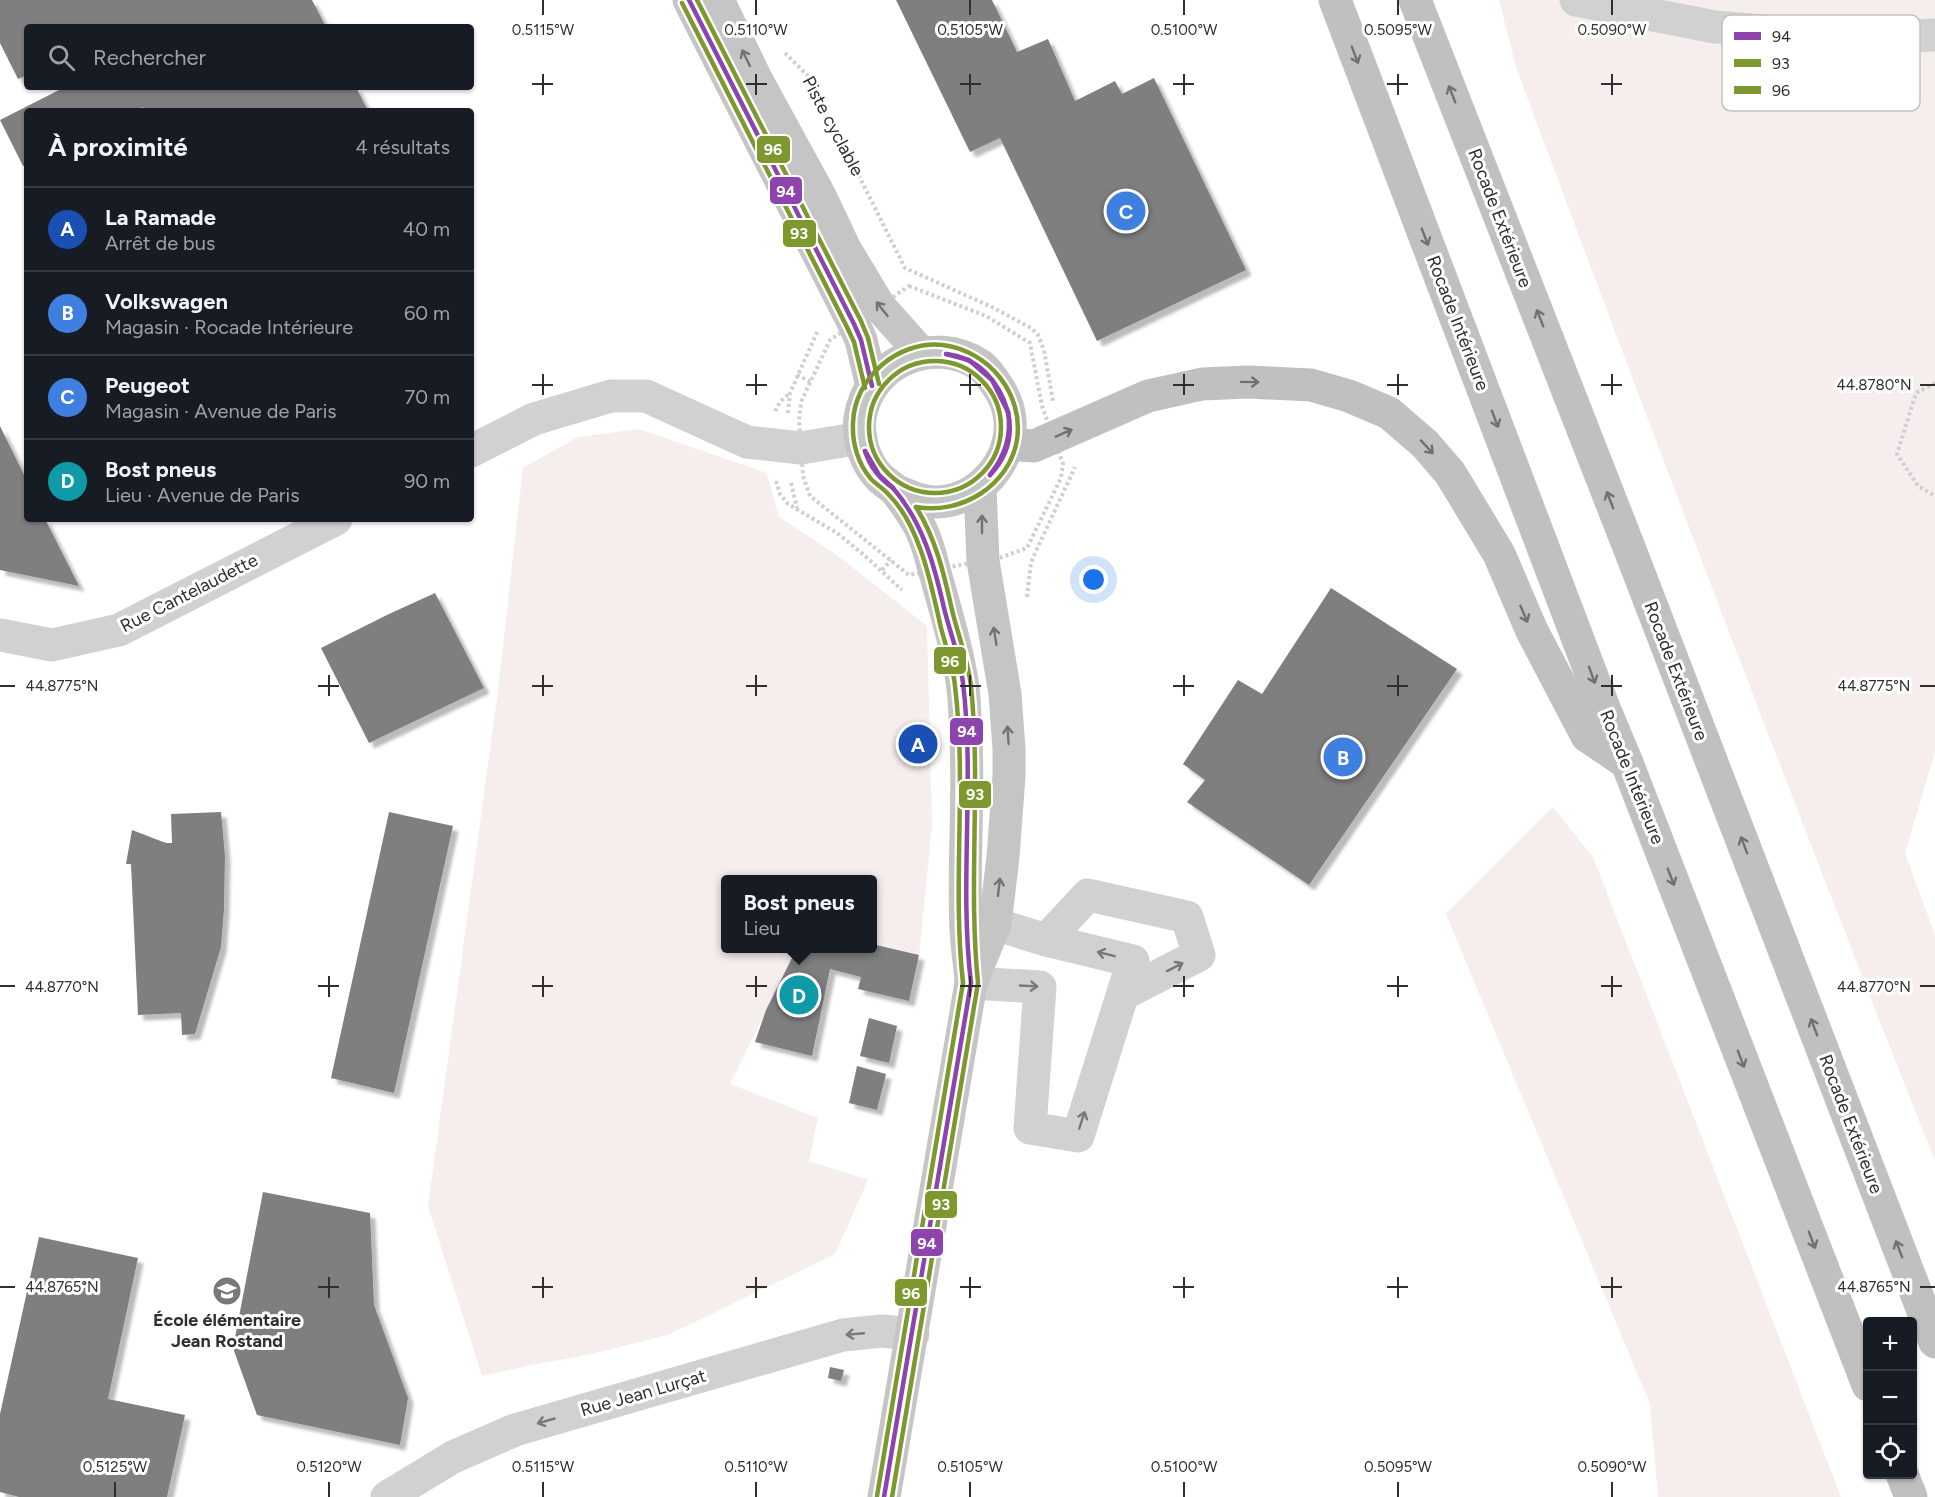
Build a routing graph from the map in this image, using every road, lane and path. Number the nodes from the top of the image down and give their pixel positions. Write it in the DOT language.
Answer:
graph roads {
  1 [pos="689,0"];
  2 [pos="718,0"];
  3 [pos="1335,0"];
  4 [pos="1416,0"];
  5 [pos="1576,0"];
  6 [pos="1722,28"];
  7 [pos="1935,35"];
  8 [pos="1920,36"];
  9 [pos="785,53"];
  10 [pos="901,262"];
  11 [pos="821,322"];
  12 [pos="921,352"];
  13 [pos="797,375"];
  14 [pos="811,382"];
  15 [pos="1935,383"];
  16 [pos="872,386"];
  17 [pos="790,393"];
  18 [pos="861,438"];
  19 [pos="1008,444"];
  20 [pos="474,449"];
  21 [pos="802,476"];
  22 [pos="980,487"];
  23 [pos="895,490"];
  24 [pos="1935,496"];
  25 [pos="797,508"];
  26 [pos="330,522"];
  27 [pos="1027,548"];
  28 [pos="1036,552"];
  29 [pos="891,560"];
  30 [pos="882,570"];
  31 [pos="935,571"];
  32 [pos="899,586"];
  33 [pos="0,635"];
  34 [pos="1596,724"];
  35 [pos="994,924"];
  36 [pos="1046,939"];
  37 [pos="971,983"];
  38 [pos="1123,994"];
  39 [pos="913,1334"];
  40 [pos="1935,1342"];
  41 [pos="1863,1372"];
  42 [pos="1904,1479"];
  43 [pos="387,1497"];
  44 [pos="884,1497"];
  45 [pos="1911,1497"];
  1 -- 16 [label="main road"];
  12 -- 2 [label="main road, one-way"];
  3 -- 34 [label="highway, Rocade Intérieure, one-way"];
  40 -- 4 [label="highway, Rocade Extérieure, one-way"];
  5 -- 6 [label="street"];
  7 -- 8 [label="street"];
  9 -- 10 [label="path, Piste cyclable"];
  11 -- 13 [label="path"];
  12 -- 16 [label="main road"];
  12 -- 19 [label="main road"];
  13 -- 14 [label="path"];
  13 -- 17 [label="path"];
  15 -- 24 [label="path"];
  16 -- 18 [label="main road"];
  18 -- 20 [label="street"];
  18 -- 23 [label="main road"];
  19 -- 22 [label="main road"];
  19 -- 34 [label="highway, one-way"];
  21 -- 29 [label="path"];
  22 -- 23 [label="main road"];
  35 -- 22 [label="main road, one-way"];
  23 -- 31 [label="main road"];
  25 -- 30 [label="path"];
  26 -- 33 [label="street, Rue Cantelaudette"];
  27 -- 28 [label="path"];
  29 -- 30 [label="path"];
  29 -- 31 [label="path"];
  30 -- 32 [label="path"];
  31 -- 37 [label="main road"];
  34 -- 41 [label="highway, Rocade Intérieure, one-way"];
  35 -- 36 [label="street"];
  35 -- 37 [label="main road"];
  38 -- 36 [label="street, one-way"];
  38 -- 36 [label="street, one-way"];
  37 -- 38 [label="street, one-way"];
  37 -- 39 [label="main road"];
  39 -- 43 [label="street, Rue Jean Lurçat, one-way"];
  39 -- 44 [label="main road"];
  42 -- 45 [label="highway"];
}
